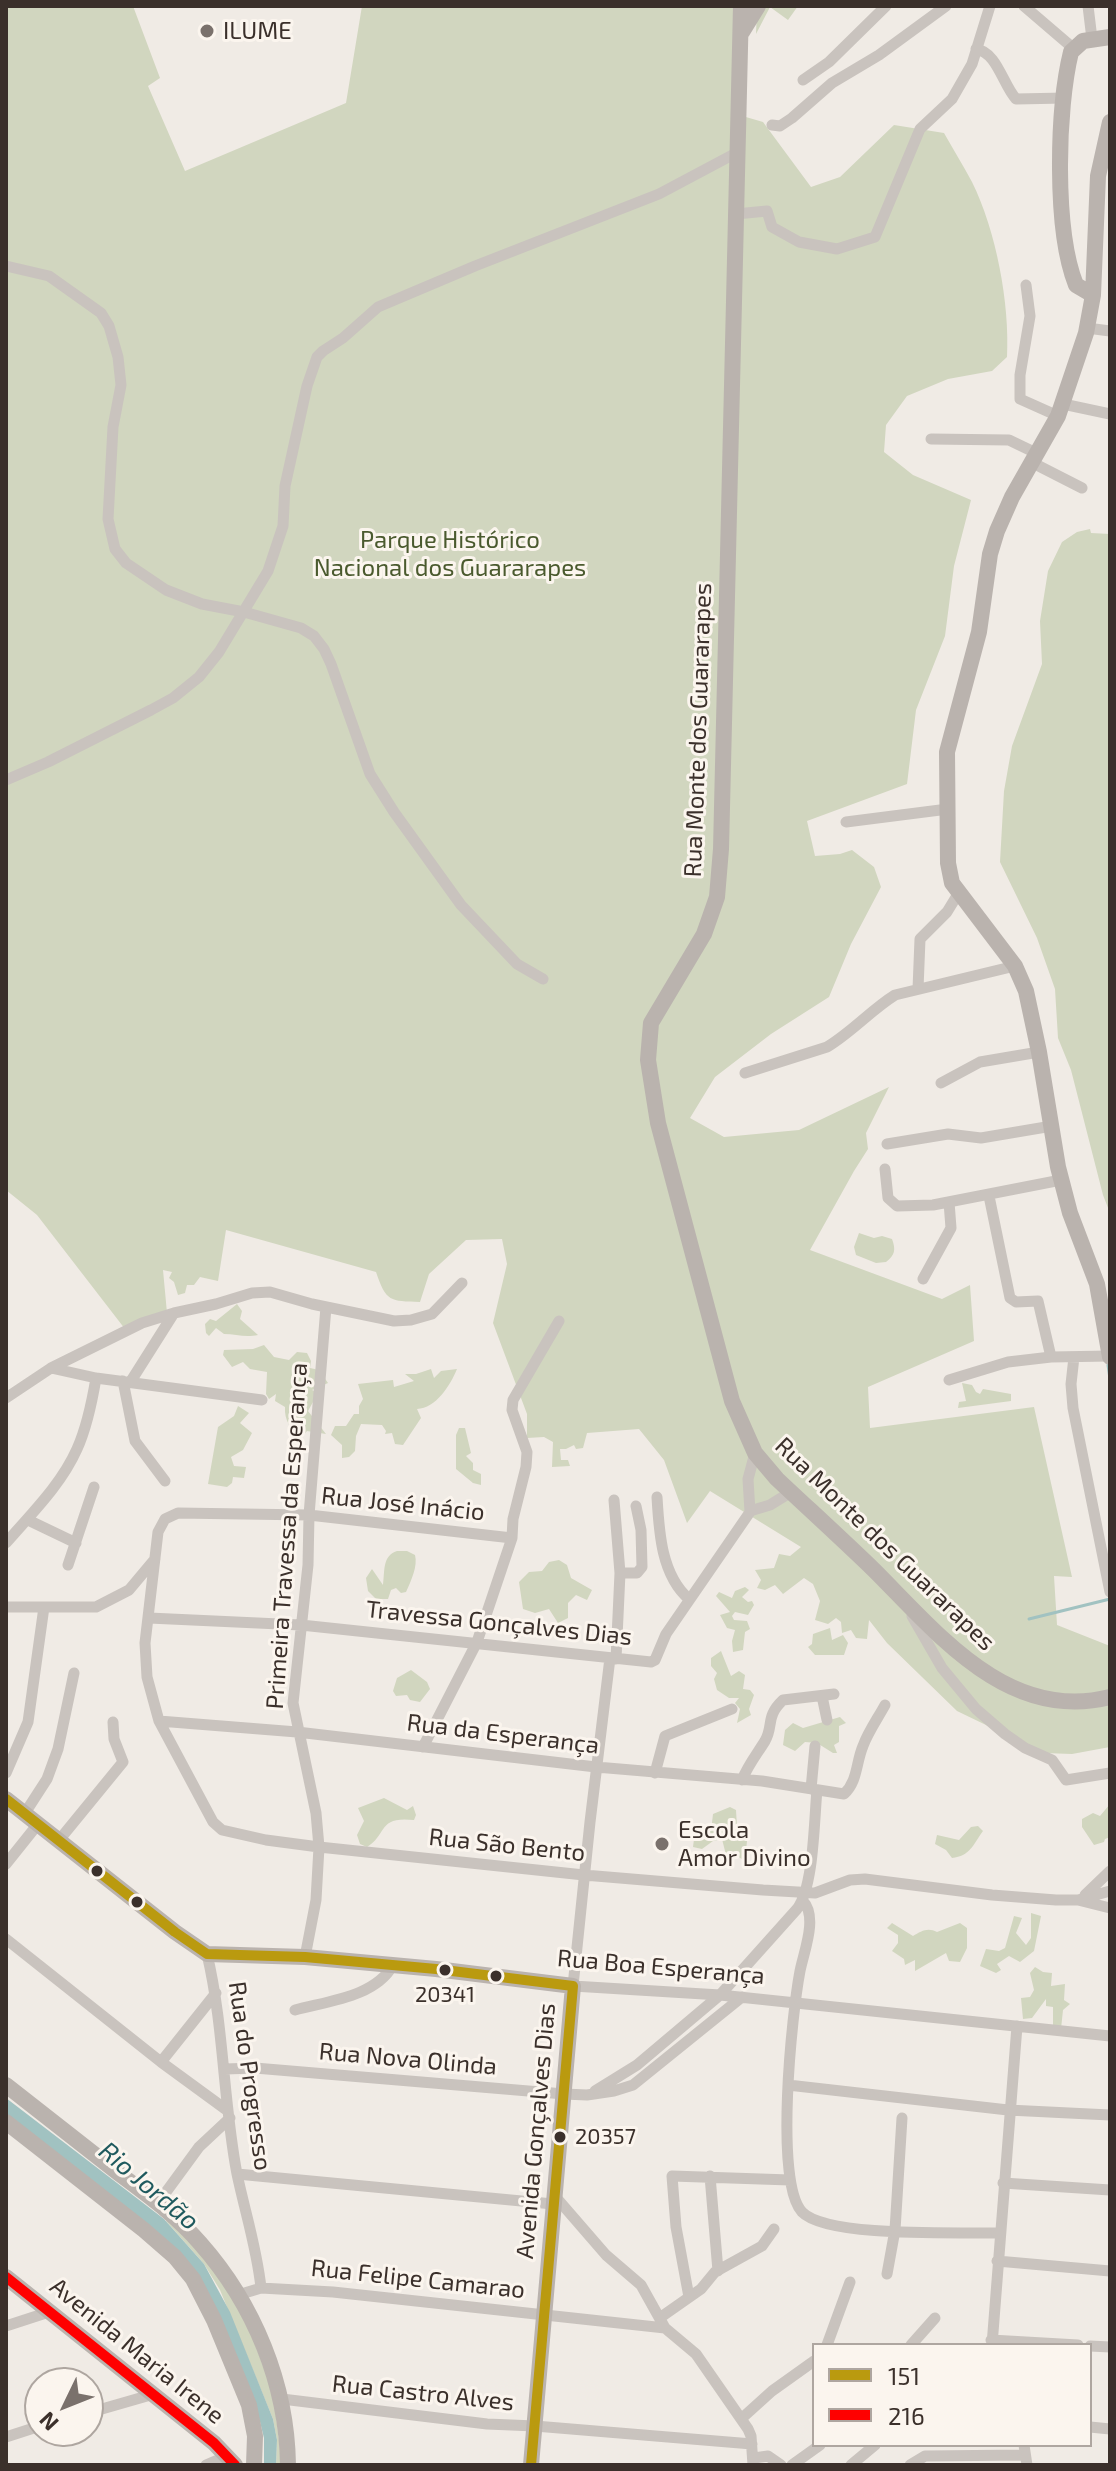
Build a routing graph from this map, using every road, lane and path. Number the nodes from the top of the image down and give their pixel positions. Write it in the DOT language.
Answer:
graph roads {
  1 [pos="741,6"];
  2 [pos="758,6"];
  3 [pos="886,6"];
  4 [pos="946,6"];
  5 [pos="990,6"];
  6 [pos="1024,6"];
  7 [pos="1088,6"];
  8 [pos="739,37"];
  9 [pos="1110,37"];
  10 [pos="1092,39"];
  11 [pos="1073,48"];
  12 [pos="976,49"];
  13 [pos="803,80"];
  14 [pos="1064,103"];
  15 [pos="1110,122"];
  16 [pos="772,125"];
  17 [pos="738,152"];
  18 [pos="736,214"];
  19 [pos="6,266"];
  20 [pos="1026,285"];
  21 [pos="1093,295"];
  22 [pos="1087,328"];
  23 [pos="1110,331"];
  24 [pos="1060,410"];
  25 [pos="1110,414"];
  26 [pos="931,439"];
  27 [pos="1033,458"];
  28 [pos="1082,488"];
  29 [pos="244,612"];
  30 [pos="6,780"];
  31 [pos="948,809"];
  32 [pos="846,822"];
  33 [pos="958,894"];
  34 [pos="1015,966"];
  35 [pos="543,979"];
  36 [pos="918,989"];
  37 [pos="1039,1052"];
  38 [pos="745,1073"];
  39 [pos="941,1083"];
  40 [pos="1052,1126"];
  41 [pos="887,1144"];
  42 [pos="885,1169"];
  43 [pos="1061,1180"];
  44 [pos="989,1196"];
  45 [pos="949,1202"];
  46 [pos="923,1279"];
  47 [pos="462,1283"];
  48 [pos="326,1307"];
  49 [pos="174,1313"];
  50 [pos="559,1321"];
  51 [pos="1051,1357"];
  52 [pos="1074,1357"];
  53 [pos="1110,1357"];
  54 [pos="51,1368"];
  55 [pos="96,1378"];
  56 [pos="949,1380"];
  57 [pos="127,1381"];
  58 [pos="6,1398"];
  59 [pos="262,1400"];
  60 [pos="755,1453"];
  61 [pos="165,1481"];
  62 [pos="94,1487"];
  63 [pos="791,1492"];
  64 [pos="657,1497"];
  65 [pos="614,1500"];
  66 [pos="636,1506"];
  67 [pos="750,1511"];
  68 [pos="309,1515"];
  69 [pos="28,1520"];
  70 [pos="512,1538"];
  71 [pos="6,1543"];
  72 [pos="76,1543"];
  73 [pos="156,1558"];
  74 [pos="68,1565"];
  75 [pos="620,1573"];
  76 [pos="1110,1592"];
  77 [pos="689,1599"];
  78 [pos="905,1603"];
  79 [pos="6,1607"];
  80 [pos="44,1607"];
  81 [pos="149,1618"];
  82 [pos="301,1625"];
  83 [pos="477,1642"];
  84 [pos="613,1658"];
  85 [pos="74,1673"];
  86 [pos="1110,1697"];
  87 [pos="885,1705"];
  88 [pos="732,1709"];
  89 [pos="827,1720"];
  90 [pos="159,1721"];
  91 [pos="113,1722"];
  92 [pos="297,1732"];
  93 [pos="6,1739"];
  94 [pos="815,1746"];
  95 [pos="423,1747"];
  96 [pos="12,1760"];
  97 [pos="596,1767"];
  98 [pos="6,1773"];
  99 [pos="655,1773"];
  100 [pos="1110,1773"];
  101 [pos="742,1780"];
  102 [pos="814,1790"];
  103 [pos="6,1799"];
  104 [pos="32,1818"];
  105 [pos="60,1839"];
  106 [pos="319,1847"];
  107 [pos="6,1864"];
  108 [pos="1110,1871"];
  109 [pos="584,1875"];
  110 [pos="1110,1891"];
  111 [pos="805,1897"];
  112 [pos="1078,1900"];
  113 [pos="1110,1908"];
  114 [pos="6,1939"];
  115 [pos="207,1954"];
  116 [pos="305,1957"];
  117 [pos="393,1965"];
  118 [pos="573,1986"];
  119 [pos="216,1993"];
  120 [pos="720,1995"];
  121 [pos="742,1997"];
  122 [pos="794,2003"];
  123 [pos="295,2010"];
  124 [pos="1017,2026"];
  125 [pos="1110,2036"];
  126 [pos="161,2062"];
  127 [pos="225,2069"];
  128 [pos="6,2085"];
  129 [pos="788,2085"];
  130 [pos="564,2094"];
  131 [pos="587,2095"];
  132 [pos="1008,2110"];
  133 [pos="229,2115"];
  134 [pos="1110,2115"];
  135 [pos="902,2118"];
  136 [pos="9,2131"];
  137 [pos="237,2174"];
  138 [pos="710,2176"];
  139 [pos="790,2180"];
  140 [pos="1003,2183"];
  141 [pos="1110,2190"];
  142 [pos="553,2199"];
  143 [pos="158,2203"];
  144 [pos="774,2229"];
  145 [pos="895,2230"];
  146 [pos="1000,2233"];
  147 [pos="997,2261"];
  148 [pos="718,2271"];
  149 [pos="1110,2271"];
  150 [pos="887,2274"];
  151 [pos="6,2277"];
  152 [pos="850,2282"];
  153 [pos="261,2288"];
  154 [pos="238,2295"];
  155 [pos="689,2297"];
  156 [pos="49,2312"];
  157 [pos="544,2314"];
  158 [pos="935,2318"];
  159 [pos="663,2323"];
  160 [pos="6,2326"];
  161 [pos="828,2343"];
  162 [pos="913,2343"];
  163 [pos="992,2343"];
  164 [pos="812,2362"];
  165 [pos="154,2394"];
  166 [pos="282,2399"];
  167 [pos="104,2408"];
  168 [pos="741,2419"];
  169 [pos="535,2426"];
  170 [pos="817,2447"];
  171 [pos="873,2447"];
  172 [pos="753,2454"];
  173 [pos="1025,2455"];
  174 [pos="231,2460"];
  175 [pos="206,2465"];
  176 [pos="254,2465"];
  177 [pos="288,2465"];
  178 [pos="531,2465"];
  179 [pos="781,2465"];
  180 [pos="792,2465"];
  181 [pos="851,2465"];
  182 [pos="910,2465"];
  1 -- 8 [label="street, Rua Monte dos Guararapes"];
  2 -- 8 [label="street"];
  3 -- 13 [label="street"];
  4 -- 16 [label="street"];
  5 -- 12 [label="street"];
  6 -- 11 [label="street"];
  7 -- 10 [label="street"];
  8 -- 17 [label="street, Rua Monte dos Guararapes"];
  9 -- 10 [label="street"];
  10 -- 11 [label="street"];
  11 -- 14 [label="street"];
  12 -- 14 [label="street"];
  12 -- 18 [label="street"];
  14 -- 21 [label="street"];
  15 -- 21 [label="street"];
  17 -- 18 [label="street, Rua Monte dos Guararapes"];
  17 -- 29 [label="street"];
  18 -- 60 [label="street, Rua Monte dos Guararapes"];
  19 -- 29 [label="street"];
  20 -- 24 [label="street"];
  21 -- 22 [label="street"];
  22 -- 23 [label="street"];
  22 -- 24 [label="street"];
  24 -- 25 [label="street"];
  24 -- 27 [label="street"];
  26 -- 27 [label="street"];
  27 -- 28 [label="street"];
  27 -- 31 [label="street"];
  29 -- 30 [label="street"];
  29 -- 35 [label="street"];
  31 -- 32 [label="street"];
  31 -- 33 [label="street"];
  33 -- 34 [label="street"];
  33 -- 36 [label="street"];
  34 -- 36 [label="street"];
  34 -- 37 [label="street"];
  36 -- 38 [label="street"];
  37 -- 39 [label="street"];
  37 -- 40 [label="street"];
  40 -- 41 [label="street"];
  40 -- 43 [label="street"];
  42 -- 45 [label="street"];
  43 -- 44 [label="street"];
  43 -- 53 [label="street"];
  44 -- 45 [label="street"];
  44 -- 51 [label="street"];
  45 -- 46 [label="street"];
  47 -- 48 [label="street"];
  48 -- 49 [label="street"];
  48 -- 68 [label="street, Primeira Travessa da Esperança"];
  49 -- 54 [label="street"];
  49 -- 57 [label="street"];
  50 -- 70 [label="street"];
  51 -- 52 [label="street"];
  51 -- 56 [label="street"];
  52 -- 53 [label="street"];
  52 -- 76 [label="street"];
  54 -- 55 [label="street"];
  54 -- 58 [label="street"];
  55 -- 57 [label="street"];
  55 -- 69 [label="street"];
  57 -- 59 [label="street"];
  57 -- 61 [label="street"];
  60 -- 63 [label="street, Rua Monte dos Guararapes"];
  60 -- 67 [label="street"];
  62 -- 72 [label="street"];
  63 -- 67 [label="street"];
  63 -- 78 [label="street, Rua Monte dos Guararapes"];
  64 -- 77 [label="street"];
  65 -- 75 [label="street, Avenida Gonçalves Dias"];
  66 -- 75 [label="street"];
  67 -- 77 [label="street, Travessa Gonçalves Dias"];
  68 -- 70 [label="street, Rua José Inácio"];
  68 -- 73 [label="street, Rua José Inácio"];
  68 -- 82 [label="street, Primeira Travessa da Esperança"];
  69 -- 71 [label="street"];
  69 -- 72 [label="street"];
  70 -- 83 [label="street"];
  72 -- 74 [label="street"];
  73 -- 80 [label="street, Rua José Inácio"];
  73 -- 81 [label="street, Rua São Bento"];
  75 -- 84 [label="street, Avenida Gonçalves Dias"];
  77 -- 84 [label="street, Travessa Gonçalves Dias"];
  78 -- 86 [label="street, Rua Monte dos Guararapes"];
  78 -- 100 [label="street"];
  79 -- 80 [label="street, Rua José Inácio"];
  80 -- 96 [label="street"];
  81 -- 82 [label="street, Travessa Gonçalves Dias"];
  81 -- 90 [label="street, Rua São Bento"];
  82 -- 83 [label="street, Travessa Gonçalves Dias"];
  82 -- 92 [label="street, Primeira Travessa da Esperança"];
  83 -- 84 [label="street, Travessa Gonçalves Dias"];
  83 -- 95 [label="street"];
  84 -- 97 [label="street, Avenida Gonçalves Dias"];
  85 -- 104 [label="street"];
  87 -- 102 [label="street, Rua da Esperança"];
  88 -- 99 [label="street"];
  89 -- 101 [label="street"];
  90 -- 92 [label="street, Rua da Esperança"];
  90 -- 106 [label="street, Rua São Bento"];
  91 -- 105 [label="street"];
  92 -- 95 [label="street, Rua da Esperança"];
  92 -- 106 [label="street, Primeira Travessa da Esperança"];
  93 -- 96 [label="street"];
  94 -- 102 [label="street"];
  95 -- 97 [label="street, Rua da Esperança"];
  96 -- 98 [label="street"];
  97 -- 99 [label="street, Rua da Esperança"];
  97 -- 109 [label="street, Avenida Gonçalves Dias"];
  99 -- 101 [label="street, Rua da Esperança"];
  101 -- 102 [label="street, Rua da Esperança"];
  102 -- 111 [label="street"];
  103 -- 104 [label="street, Rua do Progresso"];
  104 -- 105 [label="street, Rua do Progresso"];
  104 -- 107 [label="street"];
  105 -- 115 [label="street, Rua do Progresso"];
  106 -- 109 [label="street, Rua São Bento"];
  106 -- 116 [label="street, Primeira Travessa da Esperança"];
  108 -- 112 [label="street"];
  109 -- 111 [label="street, Rua São Bento"];
  109 -- 118 [label="street, Avenida Gonçalves Dias"];
  110 -- 112 [label="street, Rua São Bento"];
  111 -- 112 [label="street, Rua São Bento"];
  111 -- 120 [label="street"];
  111 -- 122 [label="street"];
  112 -- 113 [label="street, Rua São Bento"];
  114 -- 126 [label="street"];
  115 -- 116 [label="street, Rua Boa Esperança"];
  115 -- 119 [label="street, Rua do Progresso"];
  116 -- 117 [label="street, Rua Boa Esperança"];
  117 -- 118 [label="street, Rua Boa Esperança"];
  117 -- 123 [label="street"];
  118 -- 120 [label="street, Rua Boa Esperança"];
  118 -- 130 [label="street, Avenida Gonçalves Dias"];
  119 -- 126 [label="street"];
  119 -- 127 [label="street, Rua do Progresso"];
  120 -- 121 [label="street, Rua Boa Esperança"];
  120 -- 131 [label="street"];
  121 -- 122 [label="street, Rua Boa Esperança"];
  121 -- 131 [label="street, Rua Nova Olinda"];
  122 -- 124 [label="street, Rua Boa Esperança"];
  122 -- 129 [label="street"];
  124 -- 125 [label="street, Rua Boa Esperança"];
  124 -- 132 [label="street"];
  126 -- 133 [label="street"];
  127 -- 130 [label="street, Rua Nova Olinda"];
  127 -- 133 [label="street, Rua do Progresso"];
  128 -- 143 [label="street"];
  129 -- 132 [label="street"];
  129 -- 139 [label="street"];
  130 -- 131 [label="street, Rua Nova Olinda"];
  130 -- 142 [label="street, Avenida Gonçalves Dias"];
  132 -- 134 [label="street"];
  132 -- 140 [label="street"];
  133 -- 137 [label="street, Rua do Progresso"];
  133 -- 143 [label="street"];
  135 -- 145 [label="street"];
  136 -- 176 [label="street"];
  137 -- 142 [label="street"];
  137 -- 153 [label="street, Rua do Progresso"];
  138 -- 139 [label="street"];
  138 -- 148 [label="street"];
  138 -- 155 [label="street"];
  139 -- 145 [label="street"];
  140 -- 141 [label="street"];
  140 -- 146 [label="street"];
  142 -- 157 [label="street, Avenida Gonçalves Dias"];
  142 -- 159 [label="street"];
  143 -- 154 [label="street"];
  144 -- 148 [label="street"];
  145 -- 146 [label="street"];
  145 -- 150 [label="street"];
  146 -- 147 [label="street"];
  147 -- 149 [label="street"];
  147 -- 163 [label="street"];
  148 -- 155 [label="street"];
  151 -- 156 [label="street, Avenida Maria Irene"];
  152 -- 161 [label="street"];
  153 -- 154 [label="street"];
  153 -- 157 [label="street, Rua Felipe Camarao"];
  154 -- 166 [label="street"];
  155 -- 159 [label="street"];
  156 -- 160 [label="street"];
  156 -- 165 [label="street, Avenida Maria Irene"];
  157 -- 159 [label="street, Rua Felipe Camarao"];
  157 -- 169 [label="street, Avenida Gonçalves Dias"];
  158 -- 162 [label="street"];
  159 -- 168 [label="street"];
  164 -- 168 [label="street"];
  165 -- 167 [label="street"];
  165 -- 174 [label="street, Avenida Maria Irene"];
  166 -- 169 [label="street, Rua Castro Alves"];
  166 -- 177 [label="street"];
  168 -- 172 [label="street"];
  169 -- 172 [label="street, Rua Castro Alves"];
  169 -- 178 [label="street, Avenida Gonçalves Dias"];
  170 -- 180 [label="street"];
  171 -- 181 [label="street"];
  172 -- 179 [label="street, Rua Castro Alves"];
  173 -- 182 [label="street"];
  174 -- 175 [label="street"];
}
